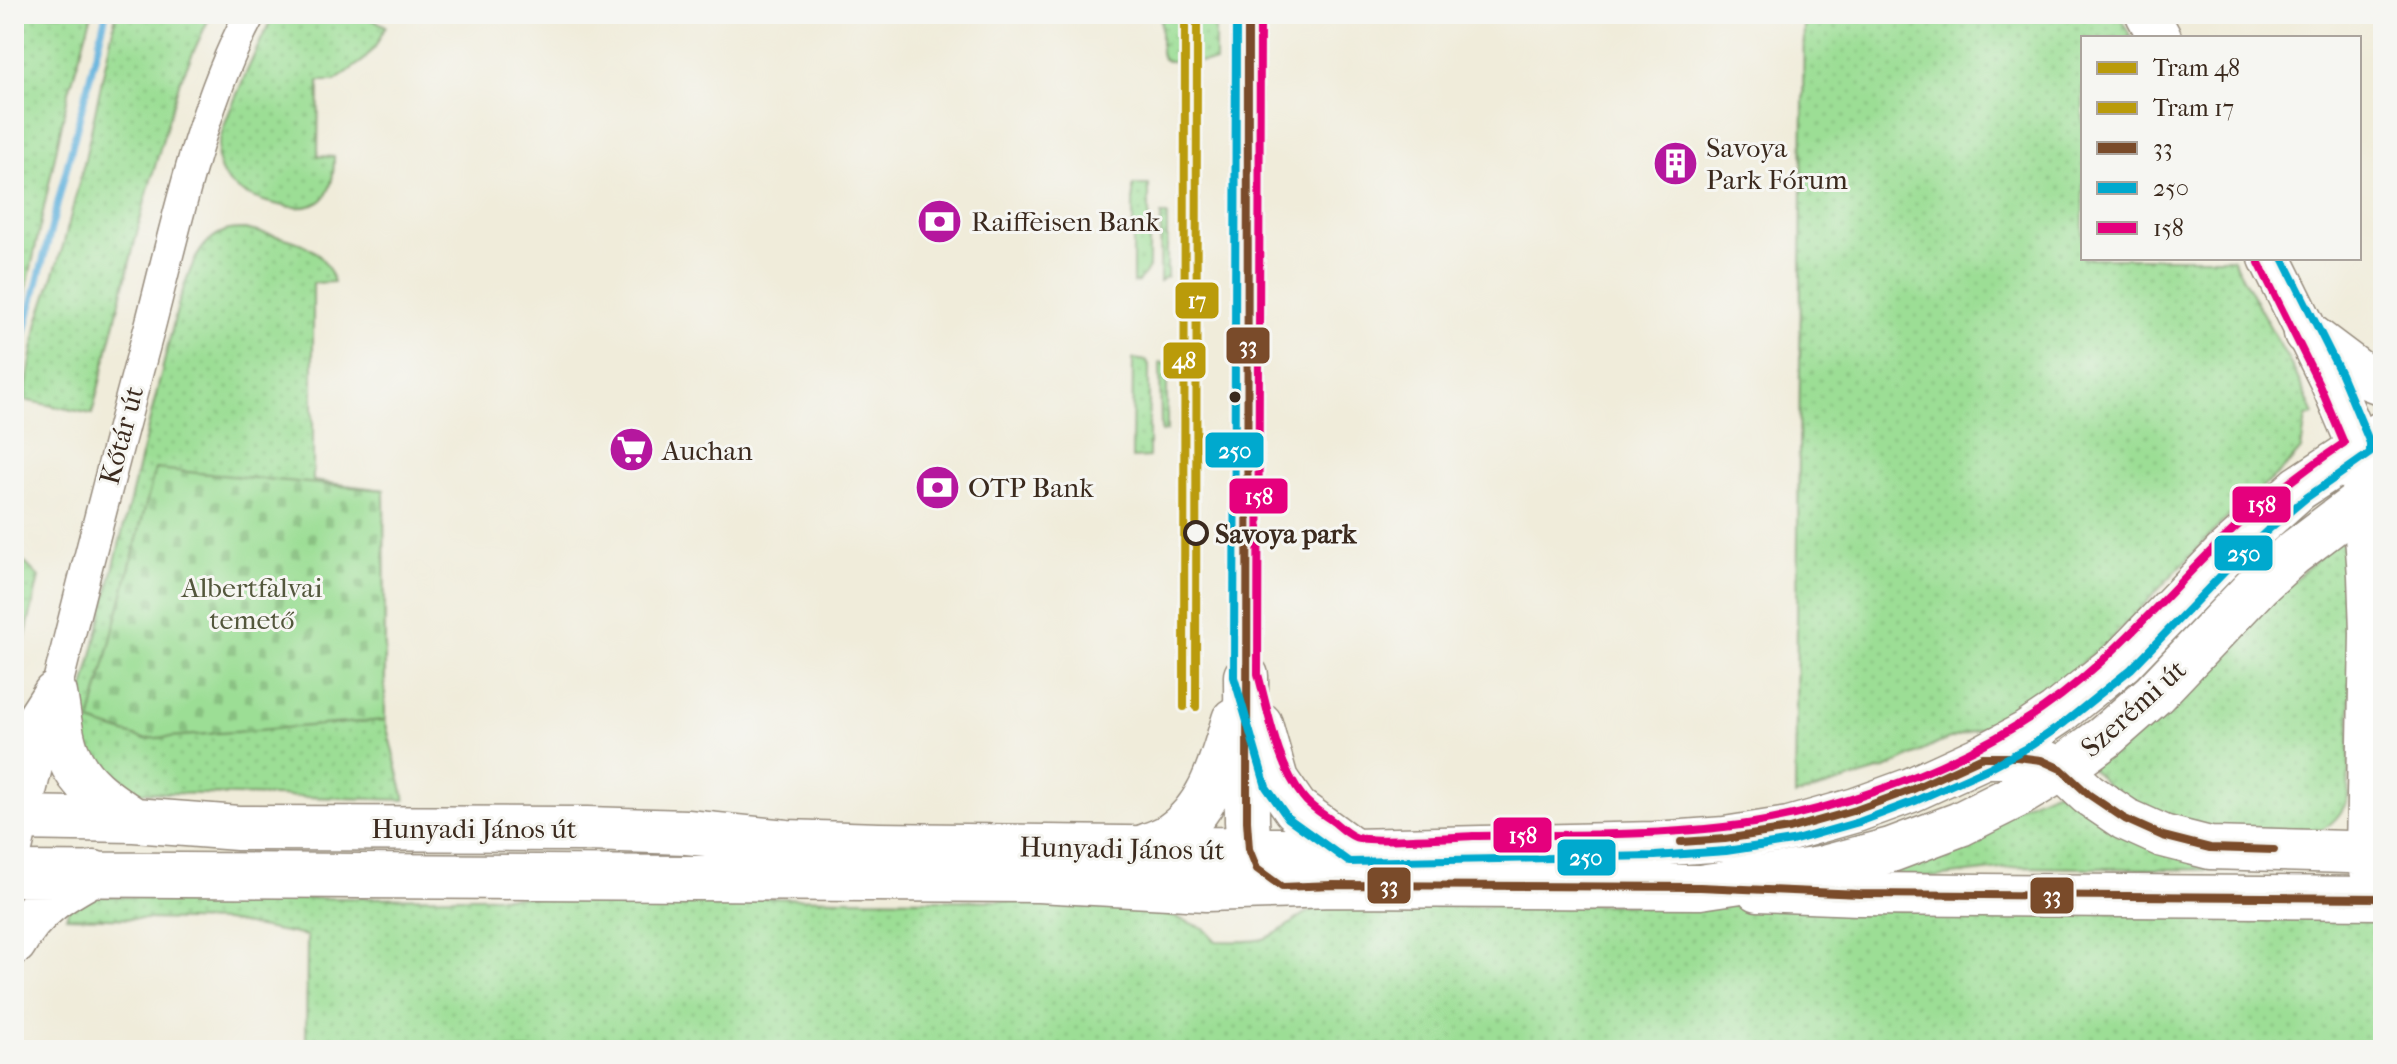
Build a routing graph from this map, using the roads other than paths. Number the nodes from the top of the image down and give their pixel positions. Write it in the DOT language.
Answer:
graph roads {
  1 [pos="250,14"];
  2 [pos="1248,14"];
  3 [pos="2147,14"];
  4 [pos="2159,36"];
  5 [pos="2271,260"];
  6 [pos="2306,333"];
  7 [pos="2383,383"];
  8 [pos="2371,440"];
  9 [pos="2376,492"];
  10 [pos="1246,676"];
  11 [pos="55,694"];
  12 [pos="1983,757"];
  13 [pos="14,758"];
  14 [pos="2061,769"];
  15 [pos="18,820"];
  16 [pos="134,820"];
  17 [pos="238,828"];
  18 [pos="1141,848"];
  19 [pos="1249,849"];
  20 [pos="1353,851"];
  21 [pos="2375,853"];
  22 [pos="14,862"];
  23 [pos="14,873"];
  24 [pos="94,873"];
  25 [pos="1282,887"];
  26 [pos="1700,887"];
  27 [pos="2383,897"];
  28 [pos="14,943"];
  1 -- 11 [label="street, Kőtár út"];
  2 -- 10 [label="street"];
  3 -- 4 [label="main road"];
  5 -- 6 [label="main road"];
  6 -- 7 [label="main road"];
  6 -- 8 [label="main road"];
  8 -- 9 [label="main road"];
  8 -- 12 [label="main road, Szerémi út"];
  9 -- 14 [label="main road, Szerémi út"];
  9 -- 21 [label="main road"];
  10 -- 18 [label="main road"];
  10 -- 19 [label="main road"];
  10 -- 20 [label="main road"];
  11 -- 13 [label="main road"];
  11 -- 15 [label="street, Kőtár út"];
  11 -- 16 [label="main road"];
  12 -- 14 [label="main road, Hunyadi János út"];
  12 -- 20 [label="main road, Hunyadi János út"];
  14 -- 21 [label="main road, Hunyadi János út"];
  14 -- 26 [label="main road, Szerémi út"];
  15 -- 16 [label="main road, Hunyadi János út"];
  15 -- 22 [label="street, Kőtár út"];
  16 -- 17 [label="main road, Hunyadi János út"];
  17 -- 18 [label="main road, Hunyadi János út"];
  17 -- 23 [label="main road"];
  18 -- 19 [label="main road, Hunyadi János út"];
  19 -- 20 [label="main road, Hunyadi János út"];
  19 -- 25 [label="main road"];
  21 -- 27 [label="main road"];
  23 -- 24 [label="main road, Hunyadi János út"];
  24 -- 25 [label="main road, Hunyadi János út"];
  24 -- 28 [label="main road"];
  25 -- 26 [label="main road, Hunyadi János út"];
  26 -- 27 [label="main road, Hunyadi János út"];
}
